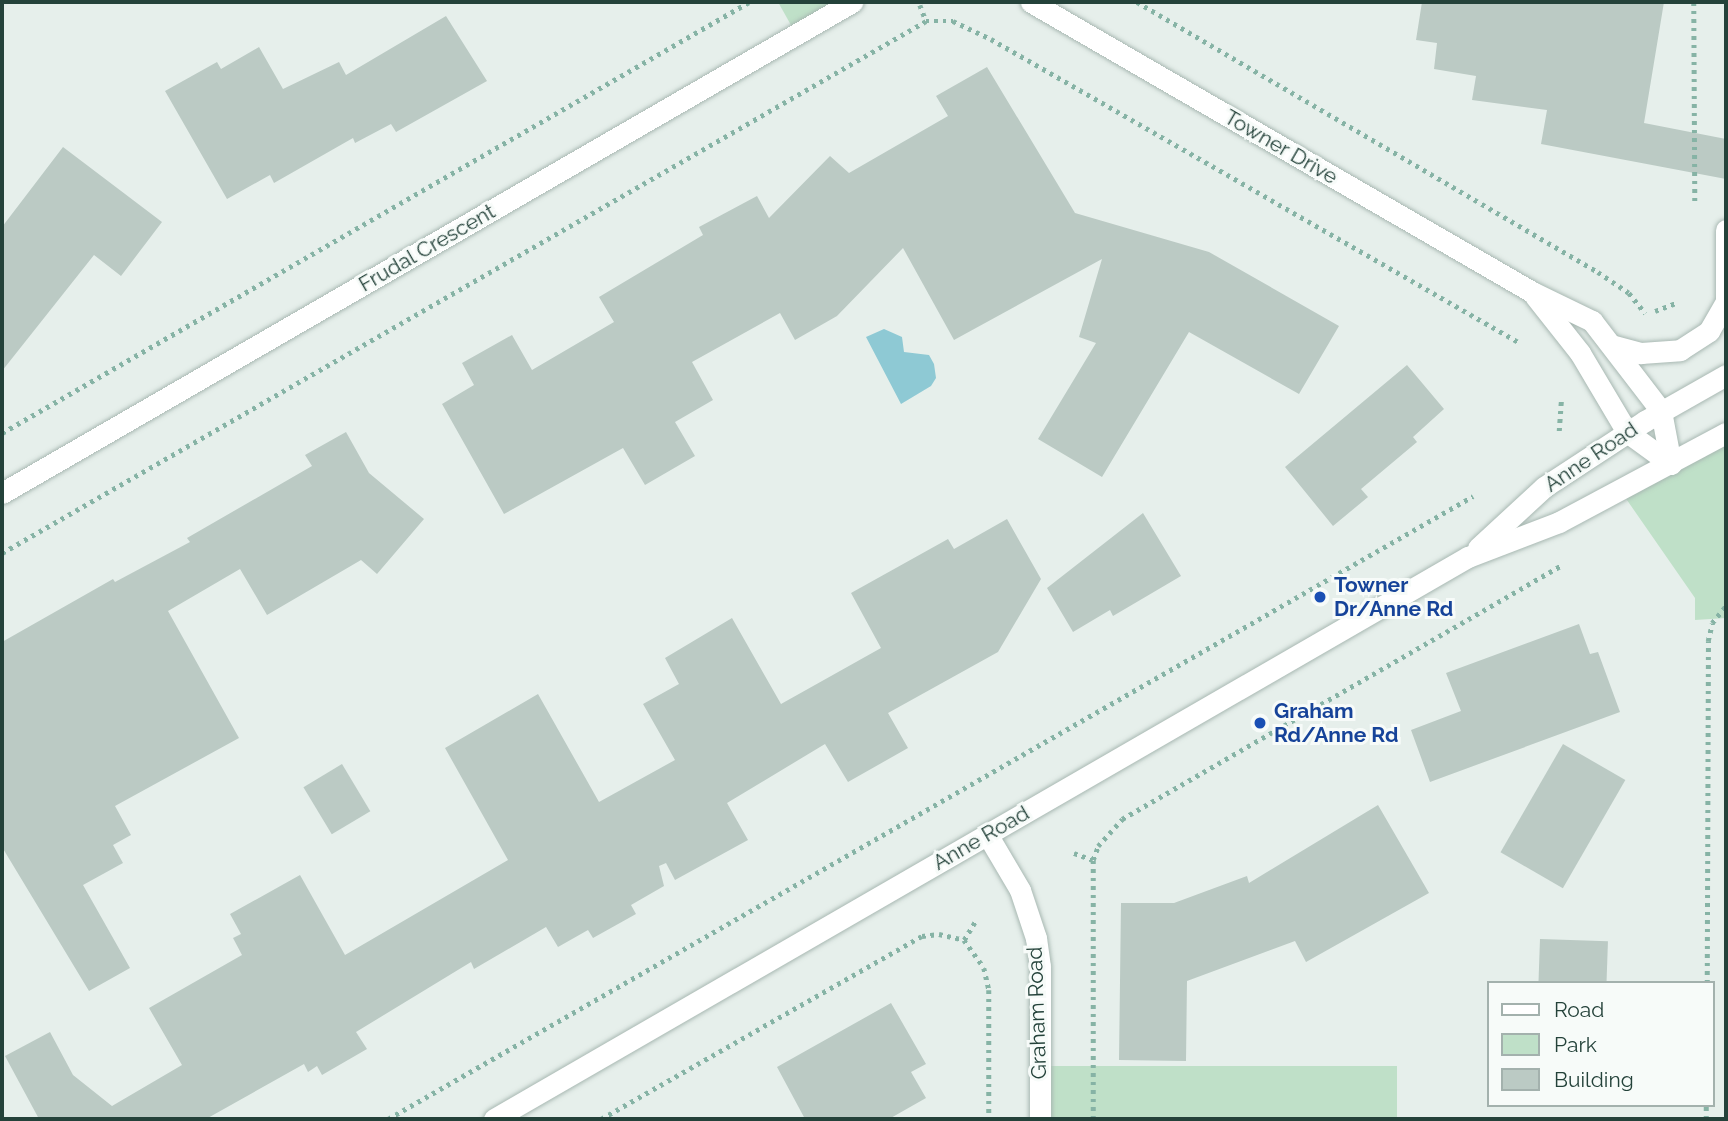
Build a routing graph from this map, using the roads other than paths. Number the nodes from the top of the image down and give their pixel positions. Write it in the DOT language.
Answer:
graph roads {
  1 [pos="852,2"];
  2 [pos="1031,2"];
  3 [pos="1726,230"];
  4 [pos="1532,292"];
  5 [pos="1726,300"];
  6 [pos="1614,346"];
  7 [pos="1726,375"];
  8 [pos="1661,411"];
  9 [pos="1627,432"];
  10 [pos="1726,433"];
  11 [pos="1671,464"];
  12 [pos="2,493"];
  13 [pos="1468,557"];
  14 [pos="987,834"];
  15 [pos="494,1119"];
  16 [pos="1040,1119"];
  1 -- 12 [label="street, Frudal Crescent"];
  2 -- 4 [label="street, Towner Drive"];
  3 -- 5 [label="street"];
  4 -- 6 [label="street, Towner Drive"];
  4 -- 9 [label="street, Towner Drive"];
  5 -- 6 [label="street"];
  6 -- 8 [label="street, Towner Drive"];
  7 -- 8 [label="street, Anne Road"];
  8 -- 9 [label="street, Anne Road"];
  8 -- 11 [label="street"];
  9 -- 11 [label="street"];
  9 -- 13 [label="street, Anne Road"];
  10 -- 11 [label="street, Anne Road"];
  11 -- 13 [label="street, Anne Road"];
  13 -- 14 [label="street, Anne Road"];
  14 -- 15 [label="street, Anne Road"];
  14 -- 16 [label="street, Graham Road"];
}
